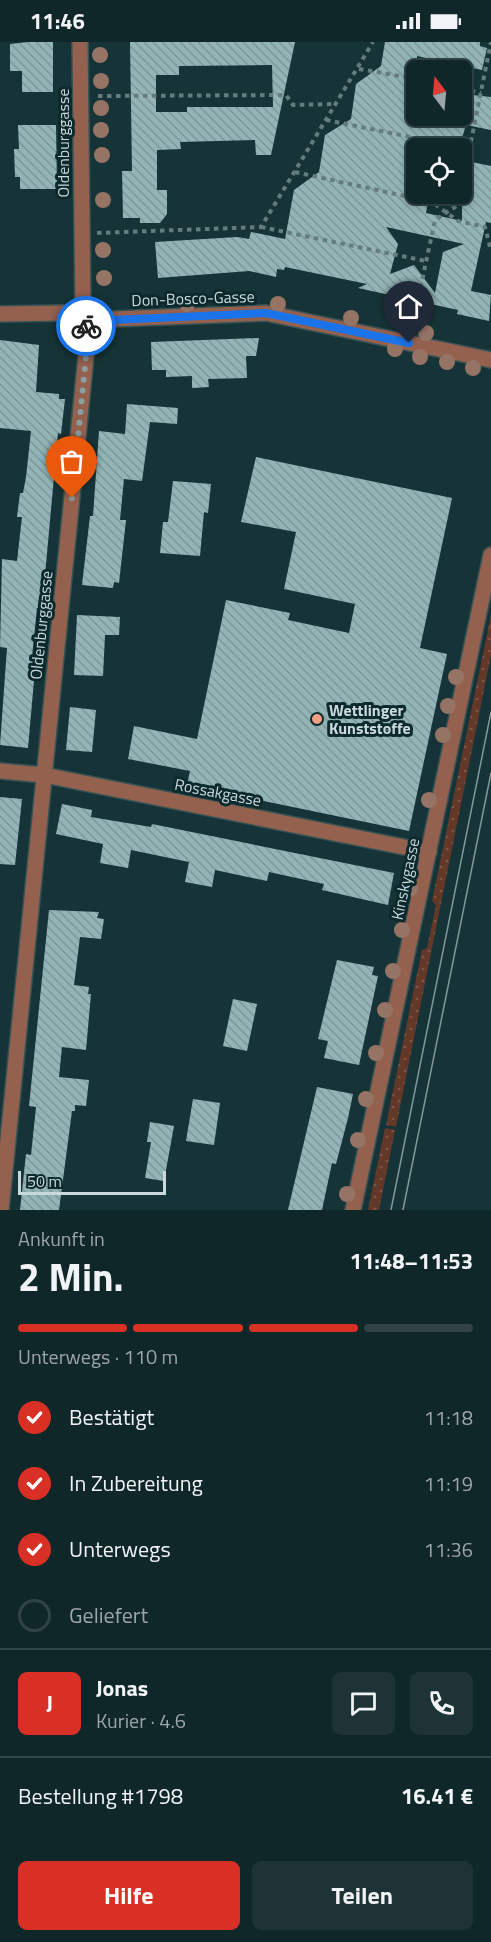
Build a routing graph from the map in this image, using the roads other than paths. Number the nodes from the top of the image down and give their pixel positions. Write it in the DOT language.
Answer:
graph roads {
  1 [pos="80,42"];
  2 [pos="0,314"];
  3 [pos="83,315"];
  4 [pos="491,360"];
  5 [pos="491,555"];
  6 [pos="0,771"];
  7 [pos="44,775"];
  8 [pos="429,852"];
  9 [pos="1,1210"];
  10 [pos="353,1210"];
  1 -- 3 [label="street, Oldenburggasse"];
  2 -- 3 [label="street, Don-Bosco-Gasse"];
  3 -- 4 [label="street, Don-Bosco-Gasse"];
  3 -- 7 [label="street, Oldenburggasse"];
  5 -- 8 [label="street, Kinskygasse"];
  6 -- 7 [label="street, Rossakgasse"];
  7 -- 8 [label="street, Rossakgasse"];
  7 -- 9 [label="street, Oldenburggasse"];
  8 -- 10 [label="street, Kinskygasse"];
}
